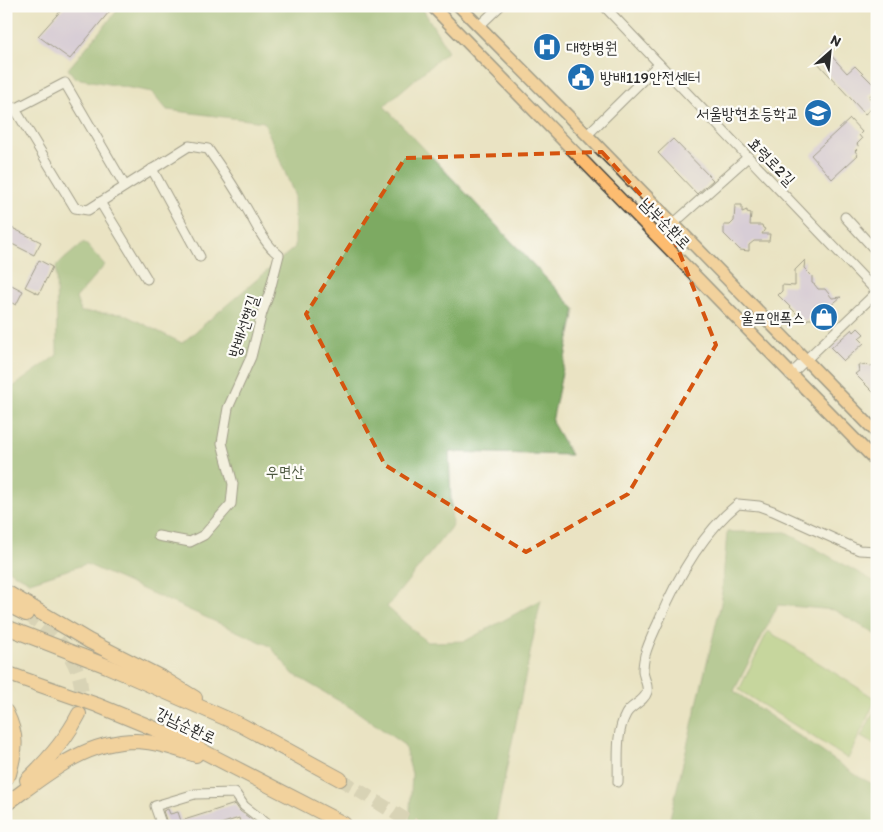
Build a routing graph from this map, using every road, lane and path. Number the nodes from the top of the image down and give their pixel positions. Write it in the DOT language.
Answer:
graph roads {
  1 [pos="432,6"];
  2 [pos="459,6"];
  3 [pos="500,6"];
  4 [pos="604,6"];
  5 [pos="479,26"];
  6 [pos="659,64"];
  7 [pos="6,101"];
  8 [pos="15,109"];
  9 [pos="587,135"];
  10 [pos="748,157"];
  11 [pos="152,169"];
  12 [pos="125,186"];
  13 [pos="100,202"];
  14 [pos="845,217"];
  15 [pos="674,224"];
  16 [pos="877,252"];
  17 [pos="200,257"];
  18 [pos="147,279"];
  19 [pos="877,292"];
  20 [pos="776,330"];
  21 [pos="762,346"];
  22 [pos="806,361"];
  23 [pos="790,375"];
  24 [pos="848,404"];
  25 [pos="832,418"];
  26 [pos="877,433"];
  27 [pos="877,462"];
  28 [pos="158,536"];
  29 [pos="877,551"];
  30 [pos="6,592"];
  31 [pos="6,604"];
  32 [pos="26,614"];
  33 [pos="6,627"];
  34 [pos="6,673"];
  35 [pos="6,712"];
  36 [pos="79,714"];
  37 [pos="241,725"];
  38 [pos="232,766"];
  39 [pos="6,778"];
  40 [pos="340,779"];
  41 [pos="618,782"];
  42 [pos="6,799"];
  43 [pos="6,804"];
  44 [pos="344,824"];
  45 [pos="162,826"];
  46 [pos="270,826"];
  1 -- 21 [label="main road, 남부순환로"];
  2 -- 5 [label="main road, 남부순환로"];
  3 -- 5 [label="street"];
  4 -- 6 [label="street, 효령로2길"];
  5 -- 9 [label="main road, 남부순환로"];
  6 -- 9 [label="street"];
  6 -- 10 [label="street, 효령로2길"];
  7 -- 8 [label="street, 방배선행길"];
  8 -- 12 [label="street"];
  8 -- 13 [label="street, 방배선행길"];
  9 -- 15 [label="main road, 남부순환로"];
  10 -- 15 [label="street"];
  10 -- 19 [label="street, 효령로2길"];
  11 -- 12 [label="street, 방배선행길"];
  11 -- 17 [label="street"];
  11 -- 28 [label="street, 방배선행길"];
  12 -- 13 [label="street, 방배선행길"];
  13 -- 18 [label="street"];
  14 -- 16 [label="street"];
  15 -- 20 [label="main road, 남부순환로"];
  19 -- 22 [label="street"];
  20 -- 21 [label="main road"];
  20 -- 22 [label="main road, 남부순환로"];
  21 -- 23 [label="main road, 남부순환로"];
  22 -- 23 [label="street"];
  22 -- 24 [label="main road, 남부순환로"];
  23 -- 25 [label="main road, 남부순환로"];
  24 -- 25 [label="main road"];
  24 -- 26 [label="main road, 남부순환로"];
  25 -- 27 [label="main road, 남부순환로"];
  29 -- 41 [label="street"];
  30 -- 37 [label="highway"];
  31 -- 32 [label="highway"];
  33 -- 37 [label="highway, 강남순환로"];
  34 -- 38 [label="highway, 강남순환로"];
  35 -- 39 [label="highway"];
  36 -- 42 [label="highway"];
  37 -- 40 [label="highway, 강남순환로"];
  38 -- 43 [label="highway"];
  38 -- 44 [label="highway, 강남순환로"];
  45 -- 46 [label="street"];
}
